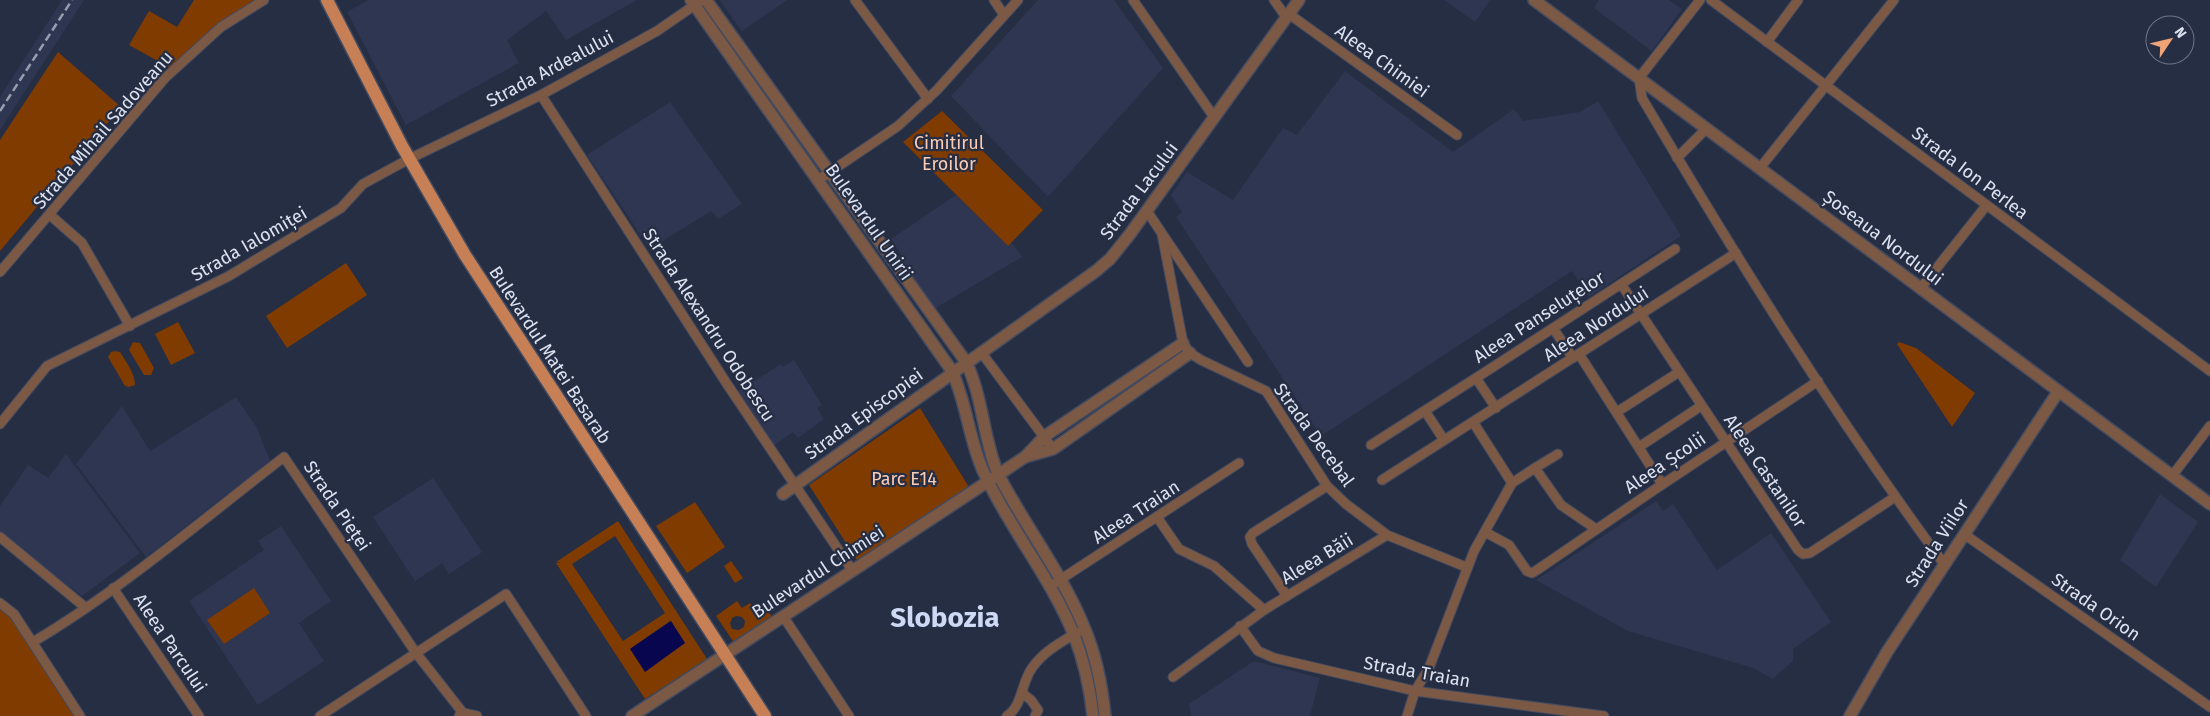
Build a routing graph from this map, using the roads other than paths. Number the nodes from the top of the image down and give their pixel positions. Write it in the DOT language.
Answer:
graph roads {
  1 [pos="264,0"];
  2 [pos="327,0"];
  3 [pos="706,0"];
  4 [pos="854,0"];
  5 [pos="994,0"];
  6 [pos="1018,0"];
  7 [pos="1133,0"];
  8 [pos="1274,0"];
  9 [pos="1299,0"];
  10 [pos="1534,0"];
  11 [pos="1700,0"];
  12 [pos="1711,0"];
  13 [pos="1798,0"];
  14 [pos="1894,0"];
  15 [pos="696,2"];
  16 [pos="1004,15"];
  17 [pos="1288,16"];
  18 [pos="1767,42"];
  19 [pos="1639,78"];
  20 [pos="1825,86"];
  21 [pos="541,95"];
  22 [pos="928,99"];
  23 [pos="1214,117"];
  24 [pos="1707,128"];
  25 [pos="1457,134"];
  26 [pos="1677,158"];
  27 [pos="409,159"];
  28 [pos="1760,168"];
  29 [pos="830,172"];
  30 [pos="818,180"];
  31 [pos="1986,206"];
  32 [pos="1147,210"];
  33 [pos="50,215"];
  34 [pos="1162,234"];
  35 [pos="1675,249"];
  36 [pos="1736,253"];
  37 [pos="0,272"];
  38 [pos="1621,284"];
  39 [pos="1920,289"];
  40 [pos="1641,315"];
  41 [pos="130,326"];
  42 [pos="1553,328"];
  43 [pos="1183,343"];
  44 [pos="981,352"];
  45 [pos="1190,353"];
  46 [pos="1576,356"];
  47 [pos="966,362"];
  48 [pos="1248,362"];
  49 [pos="952,371"];
  50 [pos="2210,371"];
  51 [pos="1679,372"];
  52 [pos="1476,378"];
  53 [pos="1818,382"];
  54 [pos="2058,392"];
  55 [pos="1701,406"];
  56 [pos="1496,408"];
  57 [pos="1425,411"];
  58 [pos="1616,412"];
  59 [pos="1473,422"];
  60 [pos="0,424"];
  61 [pos="2210,426"];
  62 [pos="1045,436"];
  63 [pos="1444,440"];
  64 [pos="1726,441"];
  65 [pos="1371,445"];
  66 [pos="1639,447"];
  67 [pos="1053,449"];
  68 [pos="1558,454"];
  69 [pos="1025,457"];
  70 [pos="1239,463"];
  71 [pos="1535,468"];
  72 [pos="998,474"];
  73 [pos="2172,476"];
  74 [pos="1382,480"];
  75 [pos="988,481"];
  76 [pos="1512,483"];
  77 [pos="1662,484"];
  78 [pos="795,486"];
  79 [pos="1327,486"];
  80 [pos="783,494"];
  81 [pos="1895,497"];
  82 [pos="2210,504"];
  83 [pos="1157,517"];
  84 [pos="1596,529"];
  85 [pos="1484,532"];
  86 [pos="1964,534"];
  87 [pos="1387,535"];
  88 [pos="0,537"];
  89 [pos="1944,564"];
  90 [pos="1466,567"];
  91 [pos="852,570"];
  92 [pos="1061,580"];
  93 [pos="1049,587"];
  94 [pos="113,588"];
  95 [pos="1287,596"];
  96 [pos="0,603"];
  97 [pos="86,608"];
  98 [pos="1264,610"];
  99 [pos="783,616"];
  100 [pos="1240,626"];
  101 [pos="1085,628"];
  102 [pos="1074,634"];
  103 [pos="33,642"];
  104 [pos="416,653"];
  105 [pos="725,655"];
  106 [pos="1173,678"];
  107 [pos="1415,692"];
  108 [pos="1022,693"];
  109 [pos="2210,706"];
  110 [pos="461,715"];
  111 [pos="80,716"];
  112 [pos="199,716"];
  113 [pos="320,716"];
  114 [pos="477,716"];
  115 [pos="586,716"];
  116 [pos="632,716"];
  117 [pos="765,716"];
  118 [pos="849,716"];
  119 [pos="1007,716"];
  120 [pos="1035,716"];
  121 [pos="1093,716"];
  122 [pos="1105,716"];
  123 [pos="1407,716"];
  124 [pos="1604,716"];
  125 [pos="1850,716"];
  1 -- 33 [label="street, Strada Mihail Sadoveanu"];
  2 -- 27 [label="main road, Bulevardul Matei Basarab"];
  3 -- 29 [label="street, Bulevardul Unirii"];
  4 -- 22 [label="street"];
  5 -- 16 [label="street"];
  6 -- 16 [label="street"];
  7 -- 23 [label="street"];
  8 -- 17 [label="street, Aleea Chimiei"];
  9 -- 17 [label="street, Strada Lacului"];
  10 -- 19 [label="street, Șoseaua Nordului"];
  11 -- 19 [label="street"];
  12 -- 18 [label="street, Strada Ion Perlea"];
  13 -- 18 [label="street"];
  14 -- 20 [label="street"];
  15 -- 21 [label="street, Strada Ardealului"];
  15 -- 30 [label="street, Bulevardul Unirii"];
  16 -- 22 [label="street"];
  17 -- 23 [label="street, Strada Lacului"];
  17 -- 25 [label="street, Aleea Chimiei"];
  18 -- 20 [label="street, Strada Ion Perlea"];
  19 -- 24 [label="street, Șoseaua Nordului"];
  19 -- 26 [label="street"];
  20 -- 28 [label="street"];
  20 -- 31 [label="street, Strada Ion Perlea"];
  21 -- 27 [label="street, Strada Ardealului"];
  21 -- 78 [label="street, Strada Alexandru Odobescu"];
  22 -- 29 [label="street"];
  23 -- 32 [label="street, Strada Lacului"];
  24 -- 26 [label="street"];
  24 -- 28 [label="street, Șoseaua Nordului"];
  26 -- 36 [label="street"];
  27 -- 41 [label="street, Strada Ialomiței"];
  27 -- 105 [label="main road, Bulevardul Matei Basarab"];
  28 -- 39 [label="street, Șoseaua Nordului"];
  29 -- 30 [label="street"];
  29 -- 47 [label="street, Bulevardul Unirii"];
  30 -- 49 [label="street, Bulevardul Unirii"];
  31 -- 39 [label="street"];
  31 -- 50 [label="street, Strada Ion Perlea"];
  32 -- 34 [label="street, Strada Decebal"];
  32 -- 44 [label="street, Strada Lacului"];
  33 -- 37 [label="street, Strada Mihail Sadoveanu"];
  33 -- 41 [label="street"];
  34 -- 43 [label="street, Strada Decebal"];
  34 -- 48 [label="street, Strada Decebal"];
  35 -- 38 [label="street, Aleea Panseluțelor"];
  36 -- 40 [label="street, Aleea Nordului"];
  36 -- 53 [label="street"];
  38 -- 40 [label="street, Aleea Panseluțelor"];
  38 -- 42 [label="street, Aleea Panseluțelor"];
  39 -- 54 [label="street, Șoseaua Nordului"];
  40 -- 46 [label="street, Aleea Nordului"];
  40 -- 51 [label="street, Aleea Castanilor"];
  41 -- 60 [label="street, Strada Ialomiței"];
  42 -- 46 [label="street"];
  42 -- 52 [label="street, Aleea Panseluțelor"];
  43 -- 45 [label="street, Strada Decebal"];
  43 -- 62 [label="street, Bulevardul Chimiei"];
  44 -- 47 [label="street, Strada Lacului"];
  44 -- 62 [label="street"];
  45 -- 67 [label="street, Bulevardul Chimiei"];
  45 -- 79 [label="street, Strada Decebal"];
  46 -- 56 [label="street, Aleea Nordului"];
  46 -- 58 [label="street"];
  47 -- 49 [label="street, Strada Episcopiei"];
  47 -- 72 [label="street, Bulevardul Unirii"];
  49 -- 75 [label="street, Bulevardul Unirii"];
  49 -- 78 [label="street, Strada Episcopiei"];
  51 -- 55 [label="street, Aleea Castanilor"];
  51 -- 58 [label="street"];
  52 -- 56 [label="street, Aleea Panseluțelor"];
  52 -- 57 [label="street, Aleea Panseluțelor"];
  53 -- 64 [label="street, Aleea Școlii"];
  53 -- 81 [label="street"];
  54 -- 73 [label="street, Șoseaua Nordului"];
  54 -- 86 [label="street, Strada Viilor"];
  55 -- 64 [label="street, Aleea Castanilor"];
  55 -- 66 [label="street"];
  56 -- 59 [label="street, Aleea Nordului"];
  57 -- 63 [label="street"];
  57 -- 65 [label="street, Aleea Panseluțelor"];
  58 -- 66 [label="street"];
  59 -- 63 [label="street, Aleea Nordului"];
  59 -- 76 [label="street"];
  61 -- 73 [label="street"];
  62 -- 67 [label="street"];
  62 -- 69 [label="street, Bulevardul Chimiei"];
  63 -- 74 [label="street, Aleea Nordului"];
  64 -- 77 [label="street, Aleea Școlii"];
  64 -- 81 [label="street, Aleea Castanilor"];
  66 -- 77 [label="street"];
  67 -- 69 [label="street, Bulevardul Chimiei"];
  68 -- 71 [label="street"];
  69 -- 72 [label="street, Bulevardul Chimiei"];
  70 -- 83 [label="street, Aleea Traian"];
  71 -- 76 [label="street"];
  71 -- 84 [label="street"];
  72 -- 75 [label="street, Bulevardul Chimiei"];
  72 -- 92 [label="street, Bulevardul Unirii"];
  73 -- 82 [label="street, Șoseaua Nordului"];
  75 -- 91 [label="street, Bulevardul Chimiei"];
  75 -- 93 [label="street, Bulevardul Unirii"];
  76 -- 85 [label="street"];
  77 -- 84 [label="street, Aleea Școlii"];
  78 -- 80 [label="street, Strada Episcopiei"];
  78 -- 91 [label="street, Strada Alexandru Odobescu"];
  79 -- 87 [label="street, Strada Decebal"];
  79 -- 95 [label="street"];
  81 -- 89 [label="street"];
  83 -- 92 [label="street, Aleea Traian"];
  83 -- 98 [label="street"];
  84 -- 85 [label="street, Aleea Școlii"];
  85 -- 90 [label="street"];
  86 -- 89 [label="street, Strada Viilor"];
  86 -- 109 [label="street, Strada Orion"];
  87 -- 90 [label="street, Strada Decebal"];
  87 -- 95 [label="street, Aleea Băii"];
  88 -- 97 [label="street"];
  89 -- 125 [label="street, Strada Viilor"];
  90 -- 107 [label="street"];
  91 -- 99 [label="street, Bulevardul Chimiei"];
  92 -- 93 [label="street, Aleea Traian"];
  92 -- 101 [label="street, Bulevardul Unirii"];
  93 -- 102 [label="street, Bulevardul Unirii"];
  94 -- 97 [label="street"];
  94 -- 104 [label="street, Strada Pieței"];
  94 -- 112 [label="street, Aleea Parcului"];
  95 -- 98 [label="street, Aleea Băii"];
  96 -- 103 [label="street"];
  97 -- 103 [label="street"];
  98 -- 100 [label="street, Aleea Băii"];
  99 -- 105 [label="street, Bulevardul Chimiei"];
  99 -- 118 [label="street"];
  100 -- 106 [label="street, Aleea Băii"];
  100 -- 107 [label="street, Strada Traian"];
  101 -- 102 [label="street"];
  101 -- 122 [label="street, Bulevardul Unirii"];
  102 -- 108 [label="street"];
  102 -- 121 [label="street, Bulevardul Unirii"];
  103 -- 111 [label="street"];
  104 -- 110 [label="street"];
  104 -- 113 [label="street"];
  104 -- 115 [label="street"];
  105 -- 116 [label="street, Bulevardul Chimiei"];
  105 -- 117 [label="main road, Bulevardul Matei Basarab"];
  107 -- 123 [label="street"];
  107 -- 124 [label="street, Strada Traian"];
  108 -- 119 [label="street"];
  108 -- 120 [label="street"];
  110 -- 114 [label="street"];
}
